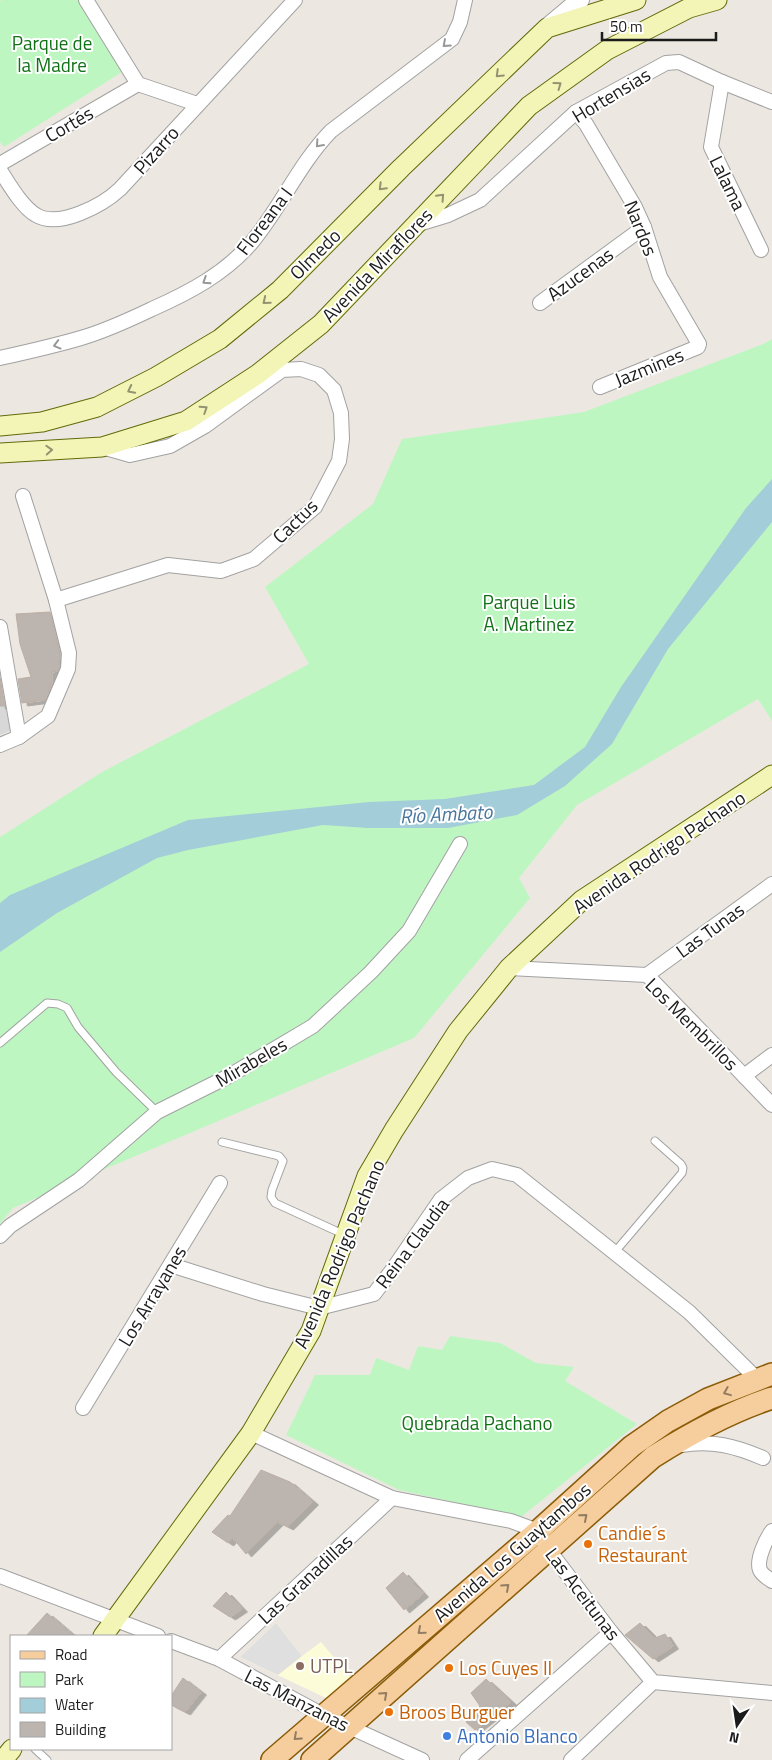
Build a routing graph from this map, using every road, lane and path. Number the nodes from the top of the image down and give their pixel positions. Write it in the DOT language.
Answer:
graph roads {
  1 [pos="86,0"];
  2 [pos="295,0"];
  3 [pos="465,0"];
  4 [pos="580,0"];
  5 [pos="636,0"];
  6 [pos="717,0"];
  7 [pos="547,28"];
  8 [pos="722,82"];
  9 [pos="138,84"];
  10 [pos="772,102"];
  11 [pos="197,104"];
  12 [pos="576,112"];
  13 [pos="0,164"];
  14 [pos="0,170"];
  15 [pos="415,226"];
  16 [pos="644,227"];
  17 [pos="761,250"];
  18 [pos="540,303"];
  19 [pos="698,347"];
  20 [pos="0,358"];
  21 [pos="600,387"];
  22 [pos="0,426"];
  23 [pos="102,447"];
  24 [pos="0,453"];
  25 [pos="23,496"];
  26 [pos="56,600"];
  27 [pos="0,627"];
  28 [pos="19,737"];
  29 [pos="0,745"];
  30 [pos="772,775"];
  31 [pos="460,844"];
  32 [pos="772,884"];
  33 [pos="508,968"];
  34 [pos="647,975"];
  35 [pos="0,1043"];
  36 [pos="772,1056"];
  37 [pos="744,1076"];
  38 [pos="772,1105"];
  39 [pos="157,1112"];
  40 [pos="655,1141"];
  41 [pos="222,1142"];
  42 [pos="220,1183"];
  43 [pos="346,1235"];
  44 [pos="0,1236"];
  45 [pos="614,1252"];
  46 [pos="171,1265"];
  47 [pos="319,1308"];
  48 [pos="765,1377"];
  49 [pos="772,1398"];
  50 [pos="83,1408"];
  51 [pos="251,1433"];
  52 [pos="668,1447"];
  53 [pos="763,1458"];
  54 [pos="392,1498"];
  55 [pos="538,1531"];
  56 [pos="772,1532"];
  57 [pos="548,1550"];
  58 [pos="4,1577"];
  59 [pos="772,1581"];
  60 [pos="116,1620"];
  61 [pos="611,1632"];
  62 [pos="104,1635"];
  63 [pos="155,1635"];
  64 [pos="172,1641"];
  65 [pos="219,1659"];
  66 [pos="653,1682"];
  67 [pos="772,1694"];
  68 [pos="323,1715"];
  69 [pos="348,1727"];
  70 [pos="11,1750"];
  71 [pos="36,1750"];
  72 [pos="3,1760"];
  73 [pos="47,1760"];
  74 [pos="272,1760"];
  75 [pos="312,1760"];
  76 [pos="422,1760"];
  77 [pos="467,1760"];
  78 [pos="571,1760"];
  1 -- 9 [label="street"];
  2 -- 11 [label="street, Pizarro"];
  3 -- 20 [label="street, Floreana I, one-way"];
  4 -- 7 [label="street, Olmedo"];
  5 -- 7 [label="main road"];
  15 -- 6 [label="main road, Avenida Miraflores, one-way"];
  7 -- 22 [label="main road, Olmedo, one-way"];
  8 -- 10 [label="street, Hortensias"];
  8 -- 12 [label="street, Hortensias"];
  8 -- 17 [label="street, Lalama"];
  9 -- 11 [label="street"];
  9 -- 13 [label="street, Cortés"];
  11 -- 14 [label="street, Pizarro"];
  12 -- 15 [label="street, Hortensias"];
  12 -- 16 [label="street, Nardos"];
  23 -- 15 [label="main road, Avenida Miraflores, one-way"];
  16 -- 18 [label="street, Azucenas"];
  16 -- 19 [label="street, Nardos"];
  19 -- 21 [label="street, Jazmines"];
  24 -- 23 [label="main road, Avenida Miraflores, one-way"];
  23 -- 26 [label="street, Cactus"];
  25 -- 26 [label="street"];
  26 -- 28 [label="street"];
  27 -- 28 [label="street"];
  28 -- 29 [label="street"];
  30 -- 33 [label="main road, Avenida Rodrigo Pachano"];
  31 -- 39 [label="street, Mirabeles"];
  32 -- 34 [label="street, Las Tunas"];
  33 -- 34 [label="street, Los Membrillos"];
  33 -- 43 [label="main road, Avenida Rodrigo Pachano"];
  34 -- 37 [label="street, Los Membrillos"];
  35 -- 39 [label="lane"];
  36 -- 37 [label="street"];
  37 -- 38 [label="street, Los Membrillos"];
  39 -- 44 [label="street, Mirabeles"];
  40 -- 45 [label="lane"];
  41 -- 43 [label="lane"];
  42 -- 46 [label="street, Los Arrayanes"];
  43 -- 47 [label="main road, Avenida Rodrigo Pachano"];
  45 -- 47 [label="street, Reina Claudia"];
  45 -- 48 [label="street, Reina Claudia"];
  46 -- 47 [label="street, Reina Claudia"];
  46 -- 50 [label="street, Los Arrayanes"];
  47 -- 51 [label="main road, Avenida Rodrigo Pachano"];
  48 -- 55 [label="main road, Avenida Los Guaytambos, one-way"];
  49 -- 52 [label="main road, Avenida Los Guaytambos"];
  51 -- 54 [label="street, Las Aceitunas"];
  51 -- 60 [label="main road, Avenida Rodrigo Pachano"];
  52 -- 53 [label="street"];
  57 -- 52 [label="main road, Avenida Los Guaytambos, one-way"];
  54 -- 55 [label="street, Las Aceitunas"];
  54 -- 65 [label="street, Las Granadillas"];
  55 -- 57 [label="street, Las Aceitunas"];
  55 -- 68 [label="main road, Avenida Los Guaytambos, one-way"];
  56 -- 59 [label="street"];
  57 -- 61 [label="street, Las Aceitunas"];
  69 -- 57 [label="main road, Avenida Los Guaytambos, one-way"];
  58 -- 60 [label="street"];
  60 -- 62 [label="main road, Avenida Rodrigo Pachano"];
  60 -- 63 [label="street"];
  61 -- 66 [label="street, Las Aceitunas"];
  61 -- 77 [label="street"];
  64 -- 65 [label="street, Las Manzanas"];
  65 -- 68 [label="street, Las Manzanas"];
  66 -- 67 [label="street"];
  66 -- 78 [label="street"];
  68 -- 69 [label="street, Las Manzanas"];
  68 -- 74 [label="main road, Avenida Los Guaytambos, one-way"];
  69 -- 75 [label="main road, Avenida Los Guaytambos"];
  69 -- 76 [label="street, Las Manzanas"];
  70 -- 72 [label="main road"];
  71 -- 73 [label="lane"];
}
